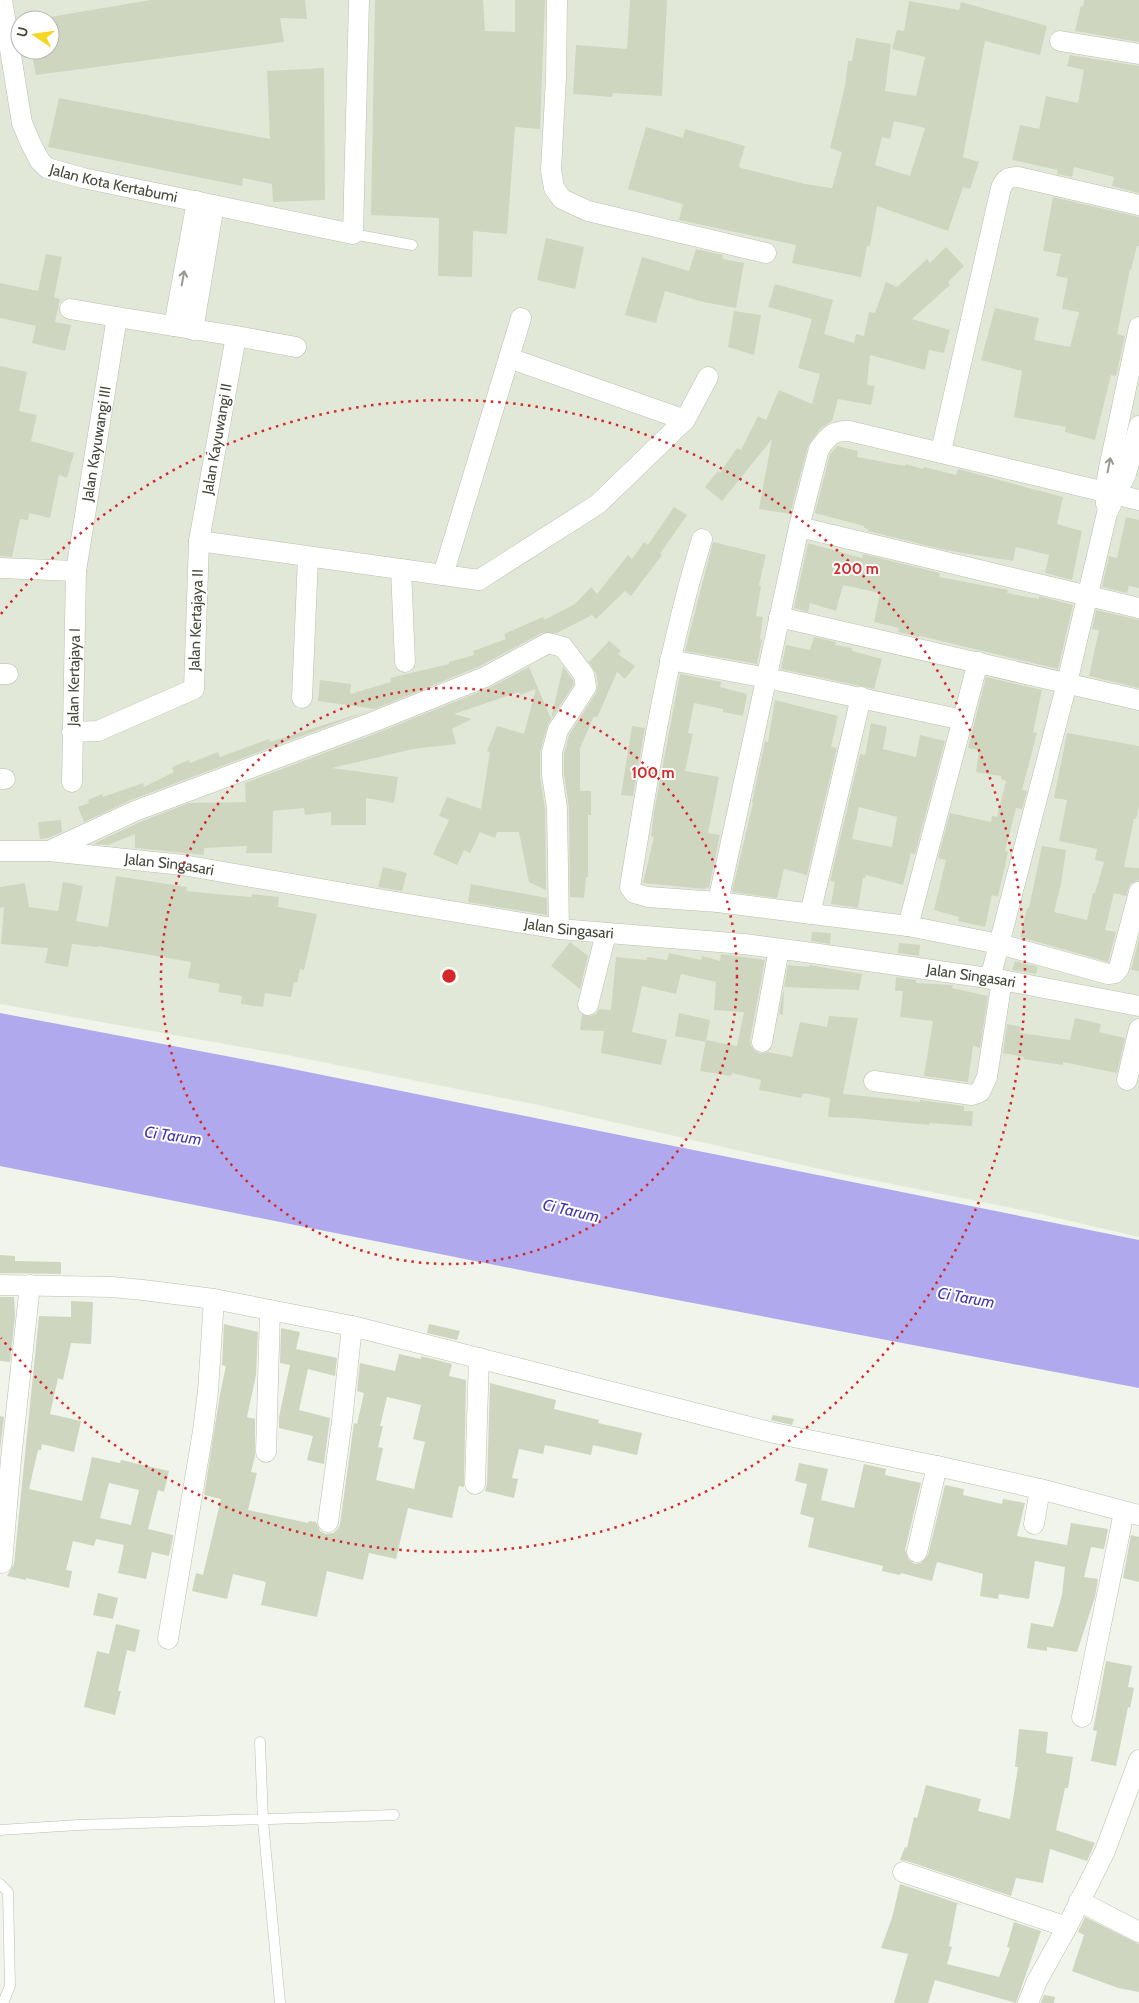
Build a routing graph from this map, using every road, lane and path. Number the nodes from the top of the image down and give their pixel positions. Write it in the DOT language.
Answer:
graph roads {
  1 [pos="2,0"];
  2 [pos="359,0"];
  3 [pos="557,0"];
  4 [pos="1060,42"];
  5 [pos="1139,54"];
  6 [pos="205,203"];
  7 [pos="1139,205"];
  8 [pos="353,234"];
  9 [pos="412,245"];
  10 [pos="766,252"];
  11 [pos="70,309"];
  12 [pos="117,317"];
  13 [pos="522,318"];
  14 [pos="1139,327"];
  15 [pos="184,328"];
  16 [pos="236,336"];
  17 [pos="296,347"];
  18 [pos="509,358"];
  19 [pos="708,377"];
  20 [pos="685,420"];
  21 [pos="1139,426"];
  22 [pos="941,451"];
  23 [pos="1111,493"];
  24 [pos="1139,500"];
  25 [pos="799,527"];
  26 [pos="702,539"];
  27 [pos="198,541"];
  28 [pos="308,557"];
  29 [pos="0,568"];
  30 [pos="401,569"];
  31 [pos="76,571"];
  32 [pos="443,575"];
  33 [pos="1088,595"];
  34 [pos="1139,608"];
  35 [pos="779,617"];
  36 [pos="670,660"];
  37 [pos="405,662"];
  38 [pos="978,662"];
  39 [pos="766,678"];
  40 [pos="1067,683"];
  41 [pos="302,698"];
  42 [pos="861,698"];
  43 [pos="1139,700"];
  44 [pos="963,720"];
  45 [pos="72,732"];
  46 [pos="72,782"];
  47 [pos="0,851"];
  48 [pos="49,851"];
  49 [pos="1139,892"];
  50 [pos="718,902"];
  51 [pos="810,914"];
  52 [pos="908,926"];
  53 [pos="559,928"];
  54 [pos="606,933"];
  55 [pos="999,944"];
  56 [pos="779,949"];
  57 [pos="996,979"];
  58 [pos="588,1005"];
  59 [pos="1139,1006"];
  60 [pos="1139,1029"];
  61 [pos="762,1042"];
  62 [pos="1127,1080"];
  63 [pos="874,1081"];
  64 [pos="0,1285"];
  65 [pos="30,1285"];
  66 [pos="214,1299"];
  67 [pos="270,1310"];
  68 [pos="352,1326"];
  69 [pos="479,1358"];
  70 [pos="266,1452"];
  71 [pos="937,1466"];
  72 [pos="475,1484"];
  73 [pos="1040,1489"];
  74 [pos="1132,1513"];
  75 [pos="328,1522"];
  76 [pos="1034,1524"];
  77 [pos="917,1552"];
  78 [pos="2,1563"];
  79 [pos="168,1639"];
  80 [pos="1082,1717"];
  81 [pos="260,1742"];
  82 [pos="1139,1760"];
  83 [pos="394,1815"];
  84 [pos="263,1821"];
  85 [pos="0,1830"];
  86 [pos="903,1872"];
  87 [pos="0,1884"];
  88 [pos="1079,1901"];
  89 [pos="1068,1927"];
  90 [pos="1139,1932"];
  91 [pos="3,2003"];
  92 [pos="280,2003"];
  93 [pos="1028,2003"];
  1 -- 6 [label="street, Jalan Kota Kertabumi"];
  2 -- 8 [label="street"];
  3 -- 10 [label="street"];
  4 -- 5 [label="street"];
  6 -- 8 [label="street, Jalan Kota Kertabumi"];
  6 -- 15 [label="street"];
  7 -- 22 [label="street"];
  8 -- 9 [label="lane, Jalan Kota Kertabumi"];
  11 -- 12 [label="street"];
  12 -- 15 [label="street"];
  12 -- 31 [label="street, Jalan Kayuwangi III"];
  13 -- 18 [label="street"];
  23 -- 14 [label="street, one-way"];
  15 -- 16 [label="street"];
  16 -- 17 [label="street"];
  16 -- 27 [label="street, Jalan Kayuwangi II"];
  18 -- 20 [label="street"];
  18 -- 32 [label="street"];
  19 -- 20 [label="street"];
  20 -- 32 [label="street"];
  21 -- 23 [label="street"];
  22 -- 23 [label="street"];
  22 -- 25 [label="street"];
  23 -- 24 [label="street"];
  23 -- 33 [label="street"];
  25 -- 33 [label="street"];
  25 -- 35 [label="street"];
  26 -- 36 [label="street"];
  27 -- 28 [label="street"];
  27 -- 45 [label="street, Jalan Kertajaya II"];
  28 -- 30 [label="street"];
  28 -- 41 [label="street"];
  29 -- 31 [label="street"];
  30 -- 32 [label="street"];
  30 -- 37 [label="street"];
  31 -- 45 [label="street, Jalan Kertajaya I"];
  33 -- 34 [label="street"];
  33 -- 40 [label="street"];
  35 -- 38 [label="street"];
  35 -- 39 [label="street"];
  36 -- 39 [label="street"];
  36 -- 50 [label="street"];
  38 -- 40 [label="street"];
  38 -- 44 [label="street"];
  39 -- 42 [label="street"];
  39 -- 50 [label="street"];
  40 -- 43 [label="street"];
  40 -- 55 [label="street"];
  42 -- 44 [label="street"];
  42 -- 51 [label="street"];
  44 -- 52 [label="street"];
  45 -- 46 [label="street, Jalan Kertajaya I"];
  47 -- 48 [label="street, Jalan Singasari"];
  48 -- 53 [label="street, Jalan Singasari"];
  48 -- 53 [label="street"];
  49 -- 55 [label="street"];
  50 -- 51 [label="street"];
  51 -- 52 [label="street"];
  52 -- 55 [label="street"];
  53 -- 54 [label="street, Jalan Singasari"];
  54 -- 56 [label="street, Jalan Singasari"];
  54 -- 58 [label="street"];
  55 -- 57 [label="street"];
  56 -- 57 [label="street, Jalan Singasari"];
  56 -- 61 [label="street"];
  57 -- 59 [label="street, Jalan Singasari"];
  57 -- 63 [label="street"];
  60 -- 62 [label="street"];
  64 -- 65 [label="street"];
  65 -- 66 [label="street"];
  65 -- 78 [label="street"];
  66 -- 67 [label="street"];
  66 -- 79 [label="street"];
  67 -- 68 [label="street"];
  67 -- 70 [label="street"];
  68 -- 69 [label="street"];
  68 -- 75 [label="street"];
  69 -- 71 [label="street"];
  69 -- 72 [label="street"];
  71 -- 73 [label="street"];
  71 -- 77 [label="street"];
  73 -- 74 [label="street"];
  73 -- 76 [label="street"];
  74 -- 80 [label="street"];
  81 -- 84 [label="lane"];
  82 -- 88 [label="street"];
  83 -- 84 [label="lane"];
  84 -- 85 [label="lane"];
  84 -- 92 [label="lane"];
  86 -- 89 [label="street"];
  87 -- 91 [label="lane"];
  88 -- 89 [label="street"];
  88 -- 90 [label="street"];
  89 -- 93 [label="street"];
}
